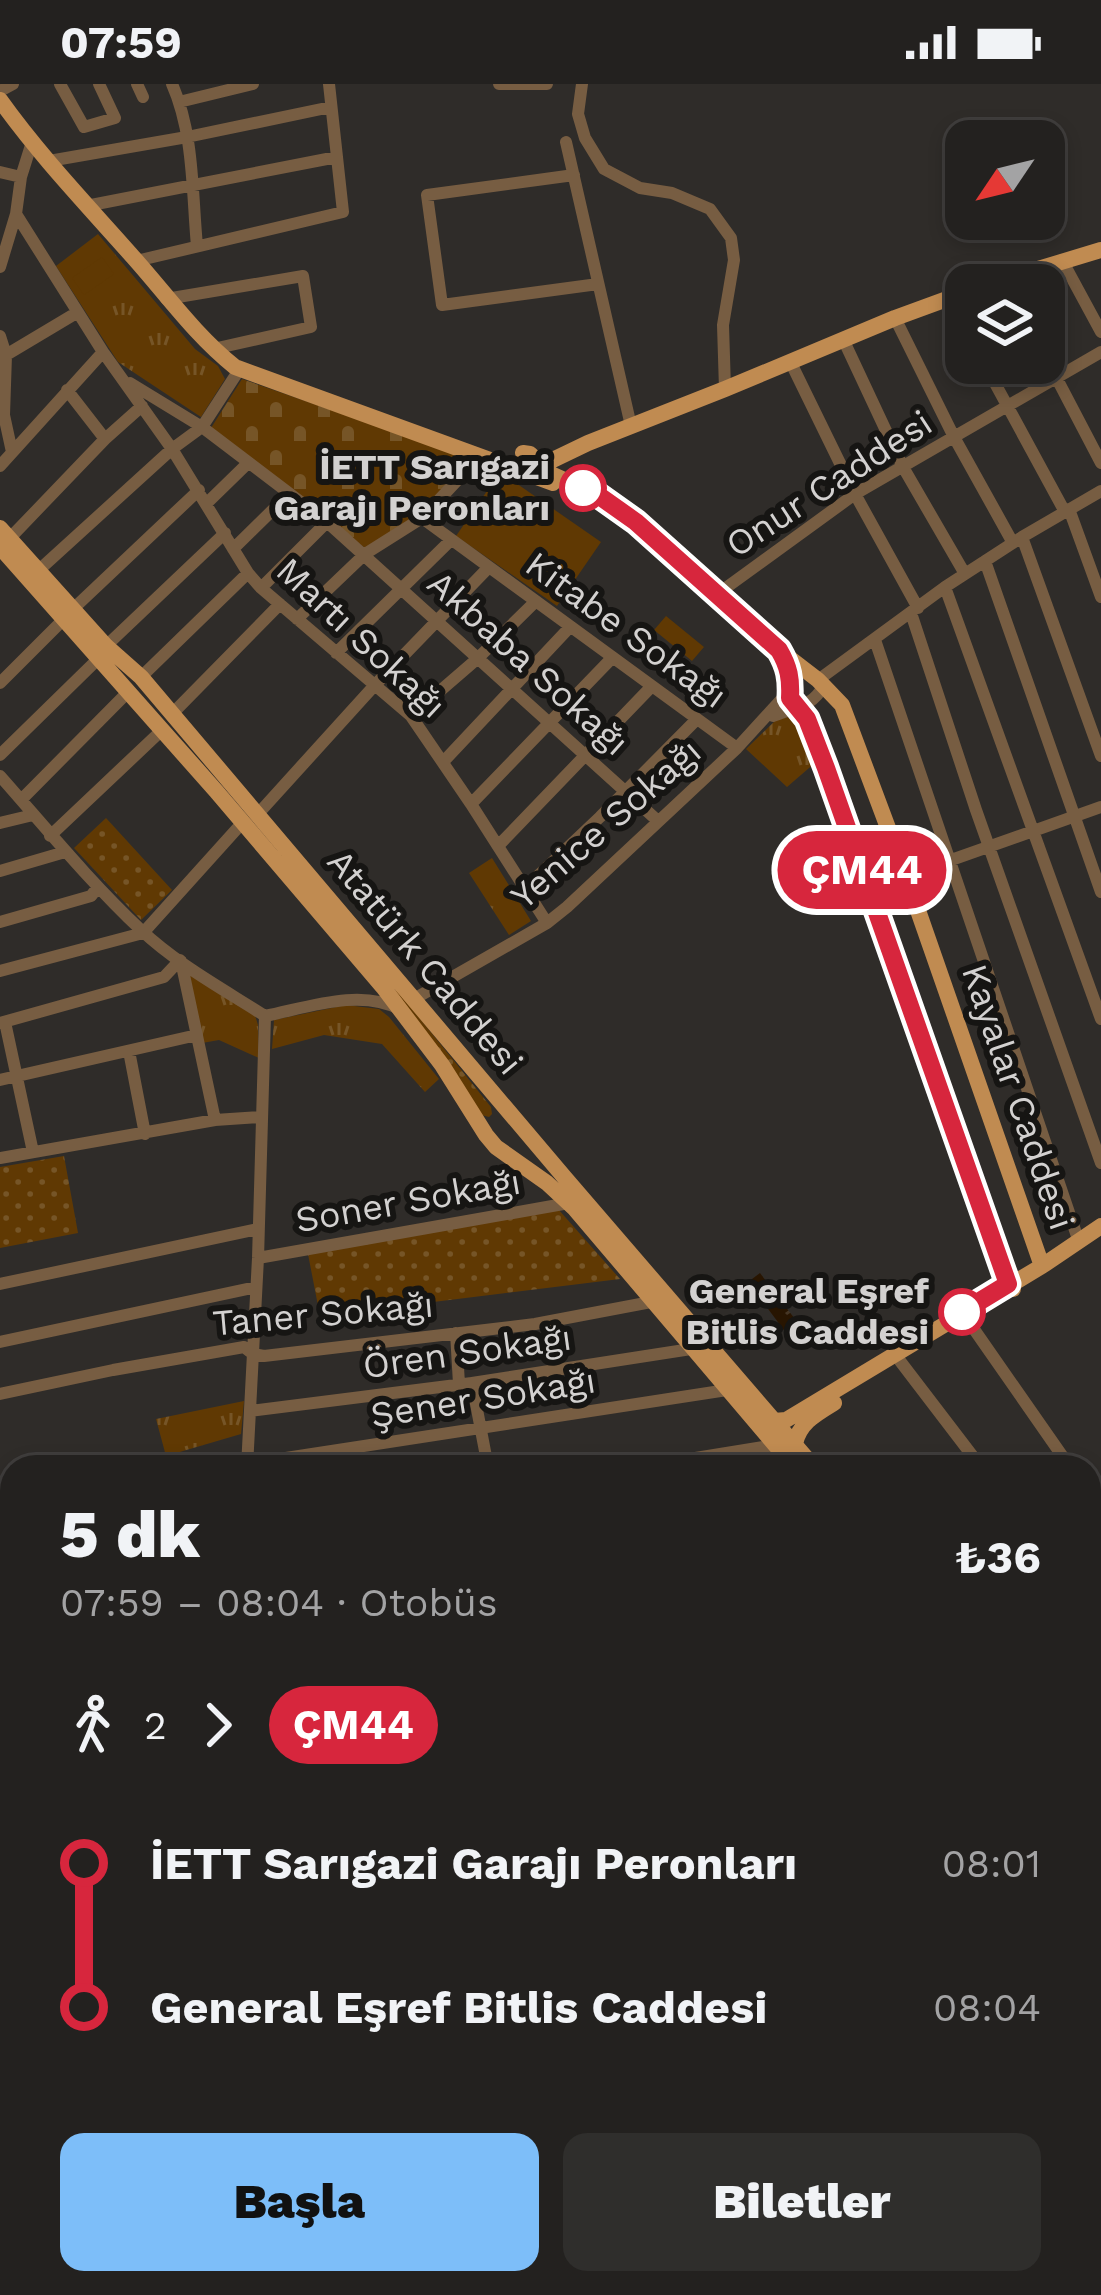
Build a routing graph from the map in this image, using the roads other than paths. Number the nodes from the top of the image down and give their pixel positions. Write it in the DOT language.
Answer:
graph roads {
  1 [pos="14,84"];
  2 [pos="60,84"];
  3 [pos="99,84"];
  4 [pos="172,84"];
  5 [pos="252,84"];
  6 [pos="329,84"];
  7 [pos="499,84"];
  8 [pos="583,84"];
  9 [pos="547,85"];
  10 [pos="210,88"];
  11 [pos="0,95"];
  12 [pos="179,102"];
  13 [pos="331,106"];
  14 [pos="187,137"];
  15 [pos="32,142"];
  16 [pos="566,142"];
  17 [pos="337,157"];
  18 [pos="49,161"];
  19 [pos="0,172"];
  20 [pos="574,175"];
  21 [pos="21,177"];
  22 [pos="191,186"];
  23 [pos="86,206"];
  24 [pos="16,214"];
  25 [pos="196,245"];
  26 [pos="1101,250"];
  27 [pos="1062,260"];
  28 [pos="136,261"];
  29 [pos="1052,264"];
  30 [pos="0,267"];
  31 [pos="598,284"];
  32 [pos="166,298"];
  33 [pos="945,299"];
  34 [pos="78,312"];
  35 [pos="895,318"];
  36 [pos="1101,332"];
  37 [pos="0,336"];
  38 [pos="843,339"];
  39 [pos="212,349"];
  40 [pos="103,352"];
  41 [pos="1101,352"];
  42 [pos="6,355"];
  43 [pos="790,361"];
  44 [pos="239,370"];
  45 [pos="1065,373"];
  46 [pos="124,380"];
  47 [pos="994,384"];
  48 [pos="1046,384"];
  49 [pos="1059,384"];
  50 [pos="725,389"];
  51 [pos="67,390"];
  52 [pos="142,406"];
  53 [pos="1006,408"];
  54 [pos="2,419"];
  55 [pos="631,426"];
  56 [pos="202,427"];
  57 [pos="954,436"];
  58 [pos="105,439"];
  59 [pos="172,448"];
  60 [pos="12,452"];
  61 [pos="481,455"];
  62 [pos="248,463"];
  63 [pos="527,463"];
  64 [pos="1101,463"];
  65 [pos="0,466"];
  66 [pos="903,467"];
  67 [pos="1101,491"];
  68 [pos="289,494"];
  69 [pos="855,494"];
  70 [pos="203,496"];
  71 [pos="1067,510"];
  72 [pos="422,518"];
  73 [pos="327,523"];
  74 [pos="225,533"];
  75 [pos="451,540"];
  76 [pos="1017,540"];
  77 [pos="2,543"];
  78 [pos="233,549"];
  79 [pos="365,554"];
  80 [pos="985,561"];
  81 [pos="489,567"];
  82 [pos="39,570"];
  83 [pos="248,573"];
  84 [pos="965,574"];
  85 [pos="945,587"];
  86 [pos="261,588"];
  87 [pos="402,589"];
  88 [pos="716,595"];
  89 [pos="1101,597"];
  90 [pos="536,602"];
  91 [pos="280,604"];
  92 [pos="74,608"];
  93 [pos="915,610"];
  94 [pos="297,619"];
  95 [pos="436,621"];
  96 [pos="570,627"];
  97 [pos="874,640"];
  98 [pos="779,650"];
  99 [pos="102,653"];
  100 [pos="336,653"];
  101 [pos="612,658"];
  102 [pos="477,659"];
  103 [pos="2,677"];
  104 [pos="141,679"];
  105 [pos="816,680"];
  106 [pos="374,686"];
  107 [pos="652,686"];
  108 [pos="511,689"];
  109 [pos="790,689"];
  110 [pos="128,694"];
  111 [pos="800,708"];
  112 [pos="411,716"];
  113 [pos="766,718"];
  114 [pos="697,719"];
  115 [pos="166,723"];
  116 [pos="549,723"];
  117 [pos="737,748"];
  118 [pos="0,754"];
  119 [pos="585,756"];
  120 [pos="1101,756"];
  121 [pos="443,762"];
  122 [pos="0,776"];
  123 [pos="626,792"];
  124 [pos="21,800"];
  125 [pos="471,804"];
  126 [pos="1101,808"];
  127 [pos="33,815"];
  128 [pos="1075,817"];
  129 [pos="249,819"];
  130 [pos="658,821"];
  131 [pos="0,823"];
  132 [pos="1033,831"];
  133 [pos="50,836"];
  134 [pos="498,845"];
  135 [pos="990,846"];
  136 [pos="65,852"];
  137 [pos="949,860"];
  138 [pos="0,871"];
  139 [pos="906,877"];
  140 [pos="98,887"];
  141 [pos="525,888"];
  142 [pos="1101,892"];
  143 [pos="0,922"];
  144 [pos="547,923"];
  145 [pos="143,933"];
  146 [pos="180,960"];
  147 [pos="366,968"];
  148 [pos="0,971"];
  149 [pos="348,1000"];
  150 [pos="408,1004"];
  151 [pos="265,1016"];
  152 [pos="1101,1019"];
  153 [pos="3,1023"];
  154 [pos="197,1034"];
  155 [pos="129,1051"];
  156 [pos="18,1076"];
  157 [pos="0,1080"];
  158 [pos="500,1102"];
  159 [pos="261,1117"];
  160 [pos="475,1119"];
  161 [pos="215,1120"];
  162 [pos="524,1131"];
  163 [pos="145,1134"];
  164 [pos="496,1147"];
  165 [pos="33,1152"];
  166 [pos="0,1158"];
  167 [pos="1101,1163"];
  168 [pos="569,1203"];
  169 [pos="1101,1226"];
  170 [pos="258,1229"];
  171 [pos="1079,1242"];
  172 [pos="258,1258"];
  173 [pos="1042,1266"];
  174 [pos="0,1284"];
  175 [pos="256,1286"];
  176 [pos="1011,1287"];
  177 [pos="651,1302"];
  178 [pos="964,1315"];
  179 [pos="456,1333"];
  180 [pos="0,1342"];
  181 [pos="692,1349"];
  182 [pos="253,1354"];
  183 [pos="900,1361"];
  184 [pos="466,1383"];
  185 [pos="727,1390"];
  186 [pos="0,1394"];
  187 [pos="250,1411"];
  188 [pos="774,1420"];
  189 [pos="480,1430"];
  190 [pos="775,1445"];
  191 [pos="248,1455"];
  192 [pos="318,1455"];
  193 [pos="485,1455"];
  194 [pos="716,1455"];
  195 [pos="786,1455"];
  196 [pos="789,1455"];
  197 [pos="792,1455"];
  198 [pos="973,1455"];
  199 [pos="1062,1455"];
  1 -- 11 [label="street"];
  2 -- 3 [label="street"];
  4 -- 12 [label="street"];
  5 -- 10 [label="street"];
  6 -- 13 [label="street"];
  7 -- 9 [label="street"];
  8 -- 50 [label="street"];
  10 -- 12 [label="street"];
  11 -- 15 [label="main road"];
  12 -- 14 [label="street"];
  13 -- 14 [label="street"];
  13 -- 17 [label="street"];
  14 -- 18 [label="street"];
  14 -- 22 [label="street"];
  15 -- 18 [label="main road"];
  15 -- 21 [label="street"];
  16 -- 20 [label="street"];
  17 -- 22 [label="street"];
  17 -- 25 [label="street"];
  18 -- 23 [label="main road"];
  19 -- 21 [label="street"];
  20 -- 31 [label="street"];
  20 -- 31 [label="street"];
  21 -- 24 [label="street"];
  22 -- 23 [label="street"];
  22 -- 25 [label="street"];
  23 -- 28 [label="main road"];
  24 -- 30 [label="street"];
  24 -- 34 [label="street, Martı Sokağı"];
  25 -- 28 [label="street"];
  26 -- 27 [label="main road"];
  27 -- 29 [label="main road"];
  27 -- 36 [label="street"];
  28 -- 32 [label="main road"];
  31 -- 55 [label="street"];
  32 -- 39 [label="main road"];
  32 -- 39 [label="street"];
  33 -- 35 [label="main road"];
  34 -- 40 [label="street, Martı Sokağı"];
  34 -- 42 [label="street"];
  35 -- 38 [label="main road"];
  35 -- 57 [label="street"];
  37 -- 42 [label="street"];
  38 -- 43 [label="main road"];
  38 -- 66 [label="street"];
  39 -- 44 [label="main road"];
  40 -- 46 [label="street, Martı Sokağı"];
  40 -- 51 [label="street"];
  41 -- 45 [label="street, Onur Caddesi"];
  42 -- 54 [label="street"];
  43 -- 50 [label="main road"];
  43 -- 69 [label="street"];
  44 -- 56 [label="street"];
  44 -- 61 [label="main road"];
  46 -- 52 [label="street, Martı Sokağı"];
  46 -- 56 [label="street, Akbaba Sokağı"];
  47 -- 53 [label="street"];
  48 -- 53 [label="street, Onur Caddesi"];
  49 -- 64 [label="street"];
  50 -- 55 [label="main road"];
  51 -- 58 [label="street"];
  51 -- 60 [label="street"];
  52 -- 58 [label="street"];
  52 -- 59 [label="street, Martı Sokağı"];
  53 -- 57 [label="street, Onur Caddesi"];
  53 -- 71 [label="street"];
  54 -- 60 [label="street"];
  55 -- 63 [label="main road"];
  56 -- 59 [label="street"];
  56 -- 62 [label="street, Akbaba Sokağı"];
  57 -- 66 [label="street, Onur Caddesi"];
  57 -- 76 [label="street"];
  58 -- 77 [label="street"];
  59 -- 70 [label="street, Martı Sokağı"];
  59 -- 82 [label="street"];
  60 -- 65 [label="street"];
  61 -- 63 [label="main road"];
  61 -- 72 [label="street"];
  62 -- 68 [label="street, Akbaba Sokağı"];
  62 -- 70 [label="street"];
  63 -- 88 [label="main road"];
  66 -- 69 [label="street, Onur Caddesi"];
  66 -- 84 [label="street"];
  67 -- 71 [label="street"];
  68 -- 73 [label="street, Akbaba Sokağı"];
  68 -- 78 [label="street"];
  69 -- 88 [label="street, Onur Caddesi"];
  69 -- 93 [label="street"];
  70 -- 74 [label="street, Martı Sokağı"];
  70 -- 92 [label="street"];
  71 -- 76 [label="street"];
  71 -- 89 [label="street"];
  72 -- 75 [label="street, Kitabe Sokağı"];
  72 -- 79 [label="street"];
  73 -- 79 [label="street, Akbaba Sokağı"];
  73 -- 86 [label="street"];
  74 -- 78 [label="street, Martı Sokağı"];
  74 -- 99 [label="street"];
  75 -- 81 [label="street, Kitabe Sokağı"];
  75 -- 87 [label="street"];
  76 -- 80 [label="street"];
  76 -- 120 [label="street"];
  77 -- 82 [label="main road, Atatürk Caddesi"];
  77 -- 92 [label="main road, Atatürk Caddesi"];
  78 -- 83 [label="street, Martı Sokağı"];
  79 -- 87 [label="street, Akbaba Sokağı"];
  79 -- 94 [label="street"];
  80 -- 84 [label="street"];
  80 -- 128 [label="street"];
  81 -- 90 [label="street, Kitabe Sokağı"];
  81 -- 95 [label="street"];
  82 -- 92 [label="main road, Atatürk Caddesi"];
  83 -- 86 [label="street, Martı Sokağı"];
  83 -- 104 [label="street"];
  84 -- 85 [label="street"];
  85 -- 93 [label="street"];
  85 -- 132 [label="street"];
  86 -- 91 [label="street, Martı Sokağı"];
  87 -- 95 [label="street, Akbaba Sokağı"];
  87 -- 100 [label="street"];
  88 -- 98 [label="main road"];
  90 -- 96 [label="street, Kitabe Sokağı"];
  90 -- 102 [label="street"];
  91 -- 94 [label="street, Martı Sokağı"];
  91 -- 115 [label="street"];
  92 -- 99 [label="main road, Atatürk Caddesi"];
  92 -- 103 [label="street"];
  93 -- 97 [label="street"];
  93 -- 135 [label="street"];
  94 -- 100 [label="street, Martı Sokağı"];
  95 -- 102 [label="street, Akbaba Sokağı"];
  95 -- 106 [label="street"];
  96 -- 101 [label="street, Kitabe Sokağı"];
  96 -- 108 [label="street"];
  97 -- 105 [label="street"];
  97 -- 137 [label="street"];
  98 -- 105 [label="main road"];
  98 -- 109 [label="main road"];
  99 -- 104 [label="main road, Atatürk Caddesi"];
  99 -- 110 [label="main road, Atatürk Caddesi"];
  99 -- 118 [label="street"];
  100 -- 106 [label="street, Martı Sokağı"];
  101 -- 107 [label="street, Kitabe Sokağı"];
  101 -- 116 [label="street"];
  102 -- 108 [label="street, Akbaba Sokağı"];
  102 -- 112 [label="street"];
  104 -- 110 [label="main road"];
  104 -- 110 [label="main road"];
  104 -- 115 [label="main road, Atatürk Caddesi"];
  105 -- 109 [label="street"];
  105 -- 111 [label="street"];
  105 -- 139 [label="main road, Kayalar Caddesi"];
  106 -- 112 [label="street, Martı Sokağı"];
  106 -- 129 [label="street"];
  107 -- 114 [label="street, Kitabe Sokağı"];
  107 -- 119 [label="street"];
  108 -- 116 [label="street, Akbaba Sokağı"];
  108 -- 121 [label="street"];
  109 -- 111 [label="main road"];
  109 -- 113 [label="street, Yenice Sokağı"];
  110 -- 115 [label="main road, Atatürk Caddesi"];
  110 -- 124 [label="street"];
  111 -- 113 [label="street"];
  111 -- 176 [label="main road"];
  112 -- 121 [label="street, Martı Sokağı"];
  113 -- 117 [label="street, Yenice Sokağı"];
  114 -- 117 [label="street, Kitabe Sokağı"];
  114 -- 123 [label="street"];
  115 -- 129 [label="main road, Atatürk Caddesi"];
  115 -- 133 [label="street"];
  116 -- 119 [label="street, Akbaba Sokağı"];
  116 -- 125 [label="street"];
  117 -- 130 [label="street, Yenice Sokağı"];
  119 -- 123 [label="street, Akbaba Sokağı"];
  119 -- 134 [label="street"];
  121 -- 125 [label="street, Martı Sokağı"];
  122 -- 124 [label="street"];
  123 -- 130 [label="street, Akbaba Sokağı"];
  123 -- 141 [label="street"];
  124 -- 127 [label="street"];
  125 -- 134 [label="street, Martı Sokağı"];
  126 -- 128 [label="street"];
  127 -- 131 [label="street"];
  127 -- 133 [label="street"];
  128 -- 132 [label="street"];
  128 -- 142 [label="street"];
  129 -- 145 [label="street"];
  129 -- 147 [label="main road, Atatürk Caddesi"];
  129 -- 150 [label="main road, Atatürk Caddesi"];
  130 -- 144 [label="street, Yenice Sokağı"];
  132 -- 135 [label="street"];
  132 -- 152 [label="street"];
  133 -- 136 [label="street"];
  134 -- 141 [label="street, Martı Sokağı"];
  135 -- 137 [label="street"];
  135 -- 167 [label="street"];
  136 -- 138 [label="street"];
  136 -- 140 [label="street"];
  137 -- 139 [label="street"];
  137 -- 171 [label="street"];
  139 -- 173 [label="main road, Kayalar Caddesi"];
  140 -- 143 [label="street"];
  140 -- 145 [label="street"];
  141 -- 144 [label="street, Martı Sokağı"];
  144 -- 150 [label="street, Yenice Sokağı"];
  145 -- 146 [label="street"];
  145 -- 148 [label="street"];
  146 -- 151 [label="street"];
  146 -- 153 [label="street"];
  146 -- 154 [label="street"];
  147 -- 149 [label="street"];
  147 -- 150 [label="main road, Atatürk Caddesi"];
  149 -- 150 [label="street"];
  149 -- 151 [label="street"];
  150 -- 158 [label="main road, Atatürk Caddesi"];
  150 -- 160 [label="main road, Atatürk Caddesi"];
  151 -- 159 [label="street"];
  153 -- 156 [label="street"];
  154 -- 155 [label="street"];
  154 -- 161 [label="street"];
  155 -- 156 [label="street"];
  155 -- 163 [label="street"];
  156 -- 157 [label="street"];
  156 -- 165 [label="street"];
  158 -- 160 [label="main road"];
  158 -- 162 [label="main road, Atatürk Caddesi"];
  159 -- 161 [label="street"];
  159 -- 170 [label="street"];
  160 -- 164 [label="main road, Atatürk Caddesi"];
  161 -- 163 [label="street"];
  162 -- 164 [label="main road"];
  162 -- 188 [label="main road, Atatürk Caddesi"];
  163 -- 165 [label="street"];
  164 -- 168 [label="main road, Atatürk Caddesi"];
  165 -- 166 [label="street"];
  168 -- 172 [label="street, Soner Sokağı"];
  168 -- 177 [label="main road, Atatürk Caddesi"];
  169 -- 171 [label="main road"];
  170 -- 172 [label="street"];
  170 -- 174 [label="street, Soner Sokağı"];
  171 -- 173 [label="main road"];
  172 -- 175 [label="street"];
  173 -- 176 [label="main road"];
  175 -- 180 [label="street"];
  175 -- 182 [label="street"];
  176 -- 178 [label="main road"];
  177 -- 179 [label="street, Taner Sokağı"];
  177 -- 181 [label="main road, Atatürk Caddesi"];
  178 -- 183 [label="main road"];
  178 -- 188 [label="main road"];
  178 -- 199 [label="street"];
  179 -- 182 [label="street, Taner Sokağı"];
  179 -- 184 [label="street"];
  181 -- 184 [label="street, Ören Sokağı"];
  181 -- 185 [label="main road, Atatürk Caddesi"];
  182 -- 186 [label="street, Taner Sokağı"];
  182 -- 187 [label="street"];
  183 -- 197 [label="main road"];
  183 -- 198 [label="street"];
  184 -- 187 [label="street, Ören Sokağı"];
  184 -- 189 [label="street"];
  185 -- 189 [label="street, Şener Sokağı"];
  185 -- 190 [label="main road, Atatürk Caddesi"];
  187 -- 191 [label="street"];
  188 -- 196 [label="main road, Atatürk Caddesi"];
  189 -- 192 [label="street, Şener Sokağı"];
  189 -- 193 [label="street"];
  190 -- 194 [label="street"];
  190 -- 195 [label="main road, Atatürk Caddesi"];
}
